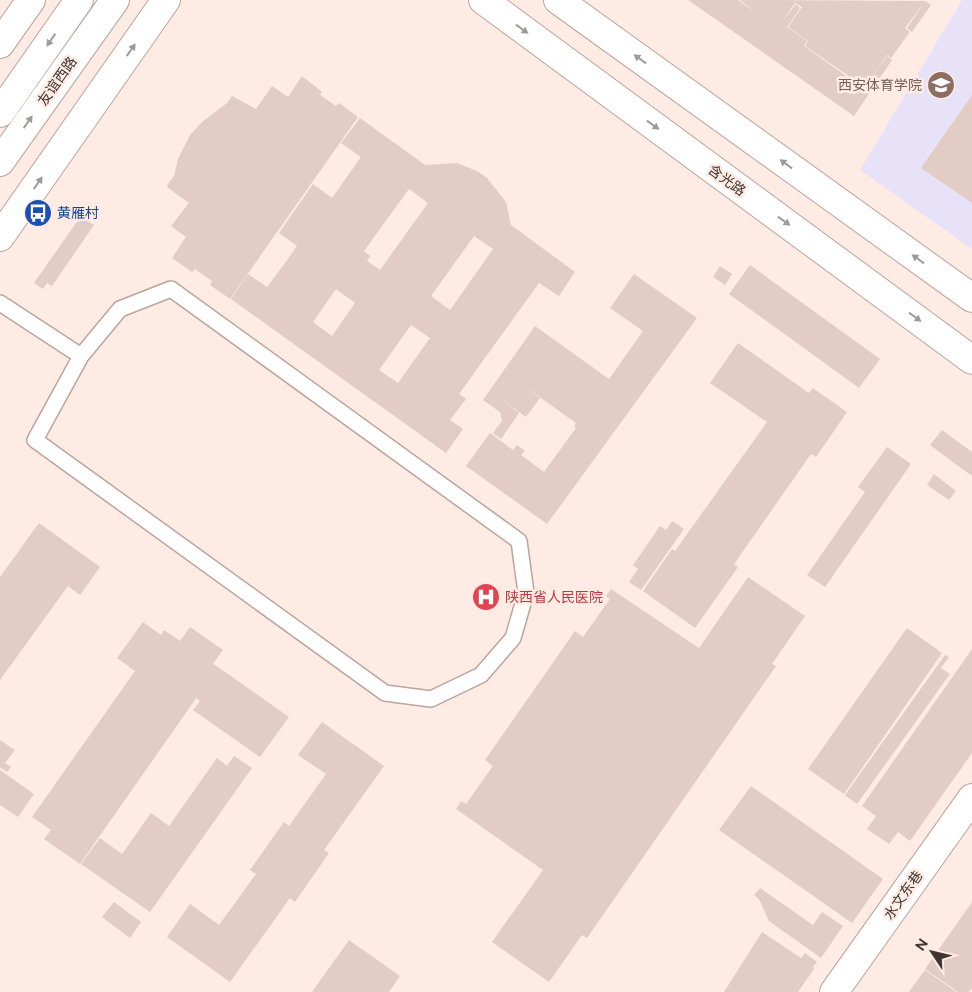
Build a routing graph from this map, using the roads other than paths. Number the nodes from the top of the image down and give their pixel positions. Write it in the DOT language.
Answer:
graph roads {
  1 [pos="31,0"];
  2 [pos="79,0"];
  3 [pos="115,0"];
  4 [pos="166,0"];
  5 [pos="482,0"];
  6 [pos="558,0"];
  7 [pos="0,44"];
  8 [pos="0,113"];
  9 [pos="0,162"];
  10 [pos="0,237"];
  11 [pos="972,298"];
  12 [pos="0,303"];
  13 [pos="81,356"];
  14 [pos="972,360"];
  15 [pos="972,798"];
  16 [pos="834,992"];
  1 -- 7 [label="main road"];
  2 -- 8 [label="main road, 友谊西路, one-way"];
  9 -- 3 [label="main road, 友谊西路, one-way"];
  10 -- 4 [label="main road, one-way"];
  5 -- 14 [label="main road, 含光路, one-way"];
  11 -- 6 [label="main road, one-way"];
  12 -- 13 [label="lane"];
  13 -- 13 [label="lane"];
  15 -- 16 [label="main road, 水文东巷"];
}
